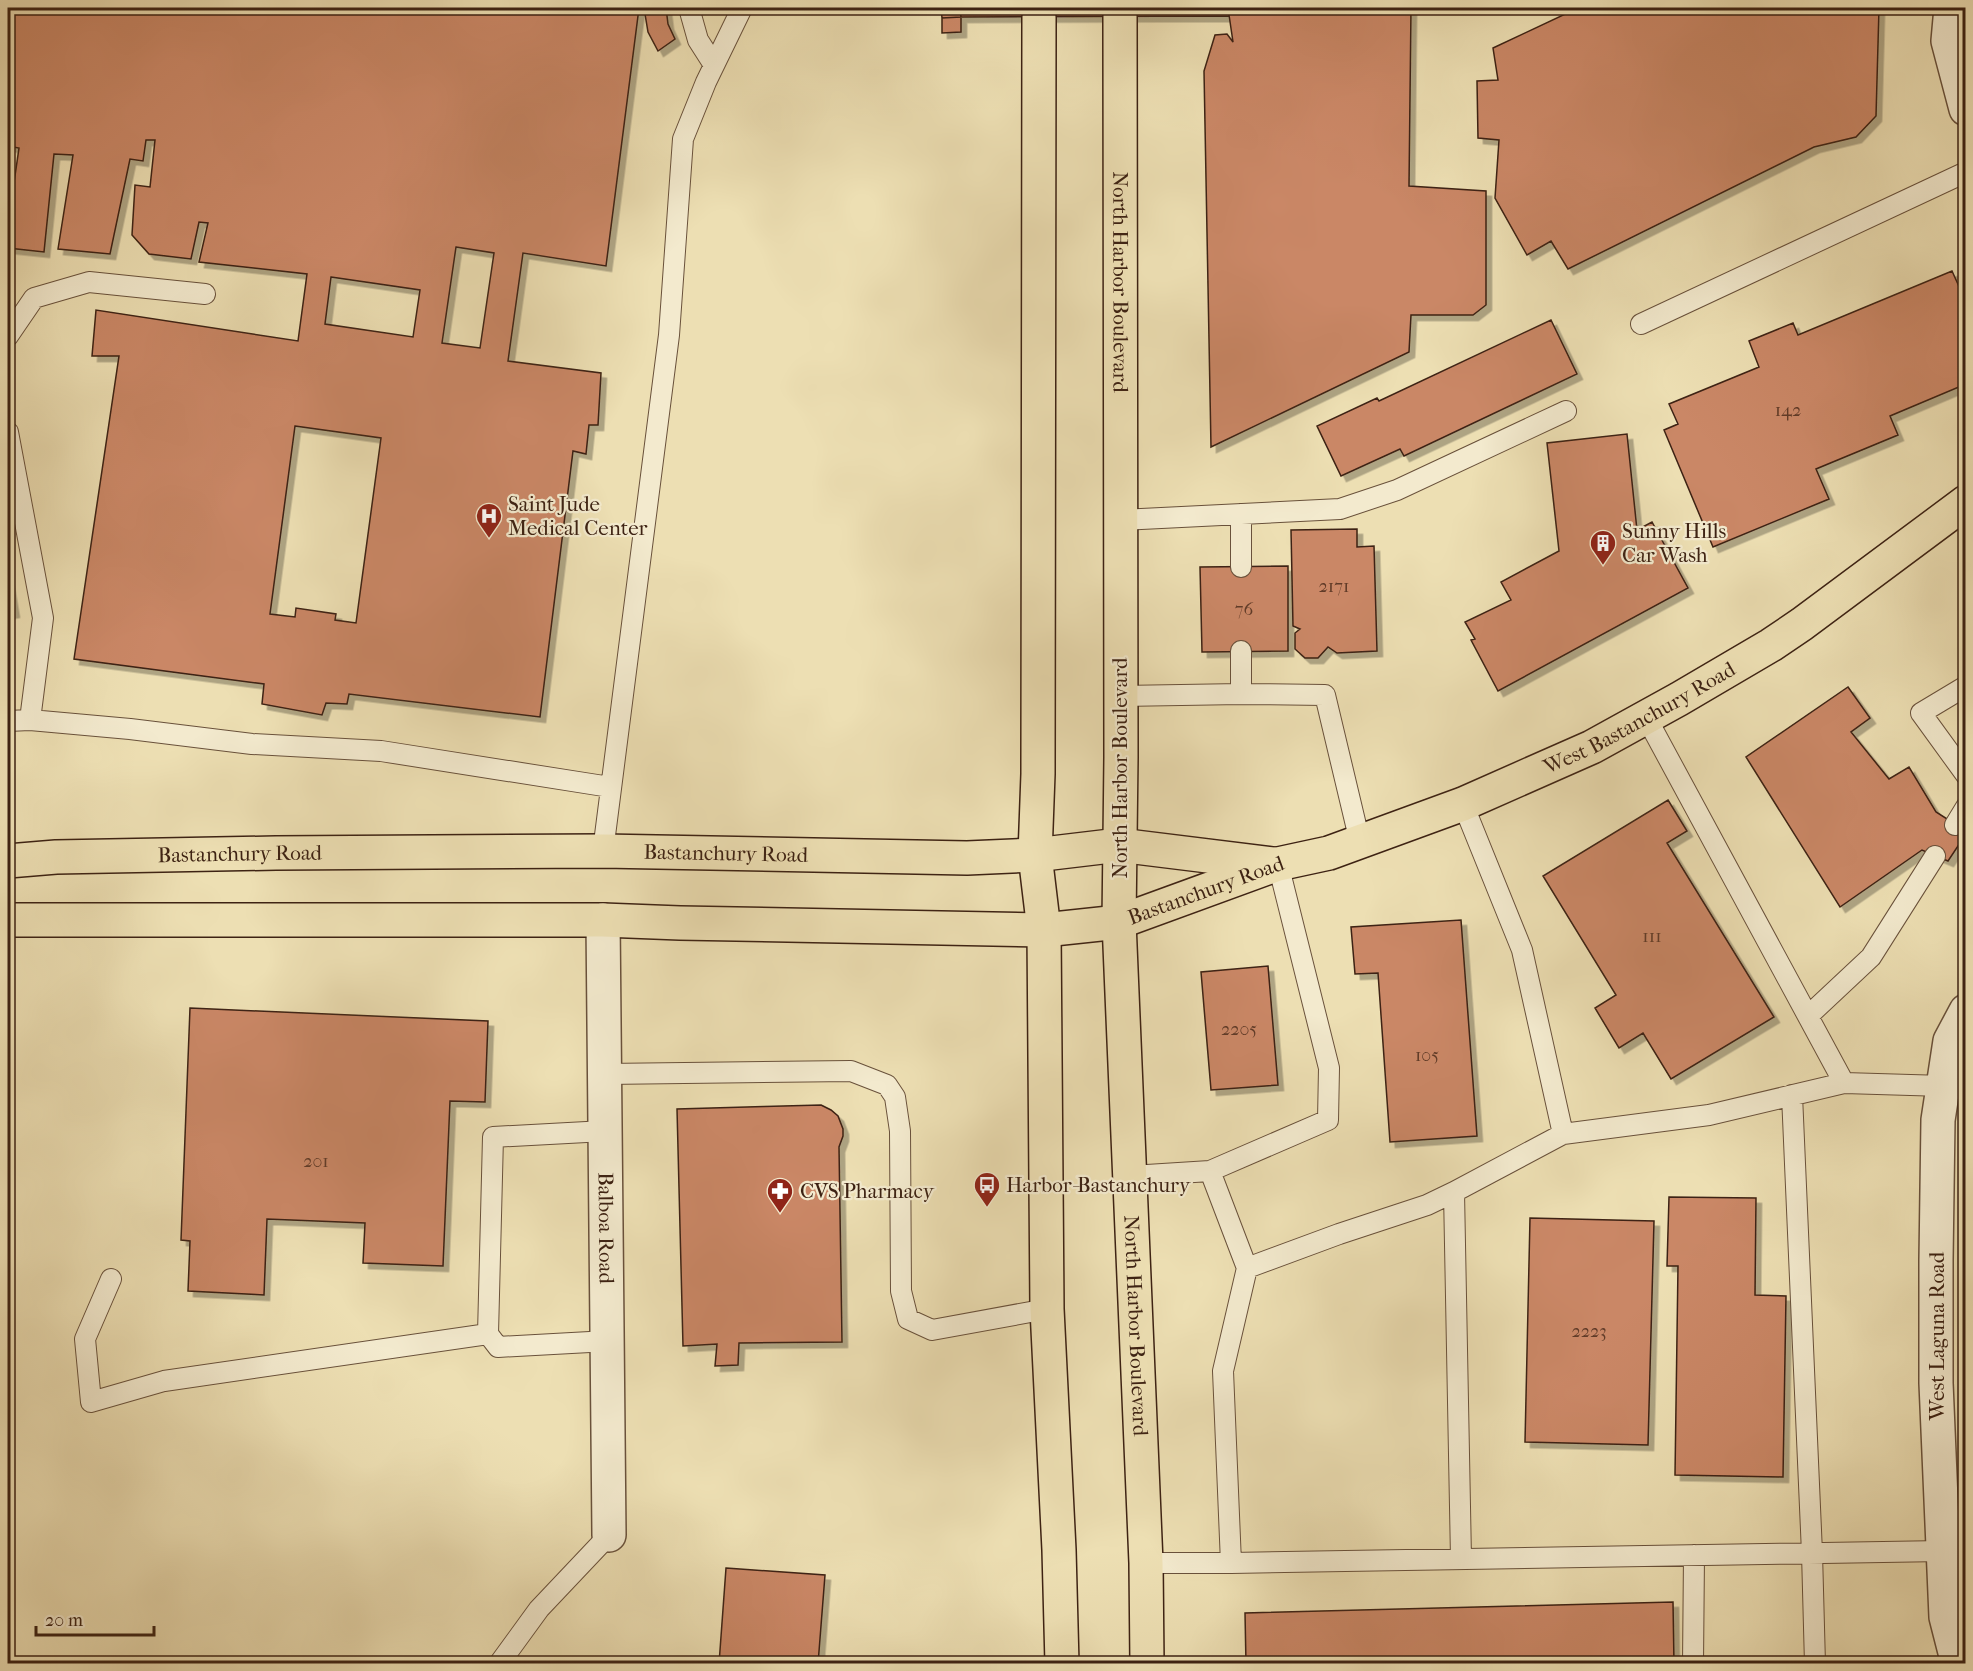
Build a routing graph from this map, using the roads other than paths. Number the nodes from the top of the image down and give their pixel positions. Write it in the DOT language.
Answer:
graph roads {
  1 [pos="689,8"];
  2 [pos="742,8"];
  3 [pos="1951,8"];
  4 [pos="1039,16"];
  5 [pos="1120,16"];
  6 [pos="714,65"];
  7 [pos="1965,109"];
  8 [pos="1965,172"];
  9 [pos="205,294"];
  10 [pos="1641,324"];
  11 [pos="8,336"];
  12 [pos="1566,411"];
  13 [pos="8,432"];
  14 [pos="1965,502"];
  15 [pos="1241,514"];
  16 [pos="1121,520"];
  17 [pos="1241,567"];
  18 [pos="1241,651"];
  19 [pos="1965,686"];
  20 [pos="1241,694"];
  21 [pos="1121,696"];
  22 [pos="1646,717"];
  23 [pos="30,720"];
  24 [pos="8,721"];
  25 [pos="1965,775"];
  26 [pos="610,787"];
  27 [pos="1463,804"];
  28 [pos="1965,807"];
  29 [pos="1955,825"];
  30 [pos="1359,842"];
  31 [pos="1119,845"];
  32 [pos="603,851"];
  33 [pos="1035,855"];
  34 [pos="1935,856"];
  35 [pos="8,861"];
  36 [pos="1278,864"];
  37 [pos="8,920"];
  38 [pos="603,920"];
  39 [pos="1119,922"];
  40 [pos="1044,930"];
  41 [pos="1965,1011"];
  42 [pos="1808,1016"];
  43 [pos="605,1074"];
  44 [pos="1845,1083"];
  45 [pos="1944,1086"];
  46 [pos="1792,1095"];
  47 [pos="605,1131"];
  48 [pos="1563,1134"];
  49 [pos="1210,1171"];
  50 [pos="1131,1176"];
  51 [pos="1454,1192"];
  52 [pos="1247,1268"];
  53 [pos="111,1279"];
  54 [pos="1047,1309"];
  55 [pos="488,1334"];
  56 [pos="608,1341"];
  57 [pos="609,1535"];
  58 [pos="1943,1551"];
  59 [pos="1812,1553"];
  60 [pos="1694,1555"];
  61 [pos="1461,1559"];
  62 [pos="1146,1563"];
  63 [pos="1231,1563"];
  64 [pos="499,1664"];
  65 [pos="1062,1664"];
  66 [pos="1147,1664"];
  67 [pos="1693,1664"];
  68 [pos="1815,1664"];
  69 [pos="1958,1664"];
  1 -- 6 [label="lane"];
  2 -- 6 [label="lane"];
  3 -- 7 [label="street"];
  4 -- 33 [label="main road"];
  5 -- 16 [label="main road, North Harbor Boulevard"];
  6 -- 26 [label="lane"];
  8 -- 10 [label="lane"];
  9 -- 11 [label="lane"];
  12 -- 15 [label="lane"];
  13 -- 23 [label="lane"];
  14 -- 22 [label="main road, West Bastanchury Road"];
  15 -- 16 [label="lane"];
  15 -- 17 [label="lane"];
  16 -- 21 [label="main road, North Harbor Boulevard"];
  18 -- 20 [label="lane"];
  19 -- 25 [label="lane"];
  20 -- 21 [label="lane"];
  20 -- 30 [label="lane"];
  21 -- 31 [label="main road, North Harbor Boulevard"];
  22 -- 27 [label="main road, West Bastanchury Road"];
  22 -- 42 [label="lane"];
  23 -- 24 [label="lane"];
  23 -- 26 [label="lane"];
  26 -- 32 [label="lane"];
  27 -- 30 [label="main road, West Bastanchury Road"];
  27 -- 48 [label="lane"];
  28 -- 29 [label="lane"];
  30 -- 36 [label="main road, West Bastanchury Road"];
  31 -- 33 [label="main road, Bastanchury Road"];
  31 -- 36 [label="main road, Bastanchury Road"];
  31 -- 39 [label="main road, North Harbor Boulevard"];
  32 -- 33 [label="main road, Bastanchury Road"];
  32 -- 35 [label="main road, Bastanchury Road"];
  33 -- 40 [label="main road"];
  34 -- 42 [label="lane"];
  36 -- 39 [label="main road, Bastanchury Road"];
  36 -- 49 [label="lane"];
  37 -- 38 [label="main road, Bastanchury Road"];
  38 -- 40 [label="main road, Bastanchury Road"];
  38 -- 43 [label="street, Balboa Road"];
  39 -- 40 [label="main road, Bastanchury Road"];
  39 -- 50 [label="main road, North Harbor Boulevard"];
  40 -- 54 [label="main road"];
  41 -- 45 [label="street, West Laguna Road"];
  42 -- 44 [label="lane"];
  43 -- 47 [label="street, Balboa Road"];
  43 -- 54 [label="lane"];
  44 -- 45 [label="lane"];
  44 -- 46 [label="lane"];
  45 -- 58 [label="street, West Laguna Road"];
  46 -- 48 [label="lane"];
  46 -- 59 [label="lane"];
  47 -- 55 [label="lane"];
  47 -- 56 [label="street, Balboa Road"];
  48 -- 51 [label="lane"];
  49 -- 50 [label="lane"];
  49 -- 52 [label="lane"];
  50 -- 62 [label="main road, North Harbor Boulevard"];
  51 -- 52 [label="lane"];
  51 -- 61 [label="lane"];
  52 -- 63 [label="lane"];
  53 -- 55 [label="lane"];
  54 -- 65 [label="main road"];
  55 -- 56 [label="lane"];
  56 -- 57 [label="street, Balboa Road"];
  57 -- 64 [label="lane"];
  58 -- 59 [label="lane"];
  58 -- 69 [label="street, West Laguna Road"];
  59 -- 60 [label="lane"];
  59 -- 68 [label="lane"];
  60 -- 61 [label="lane"];
  60 -- 67 [label="lane"];
  61 -- 63 [label="lane"];
  62 -- 63 [label="lane"];
  62 -- 66 [label="main road, North Harbor Boulevard"];
}
